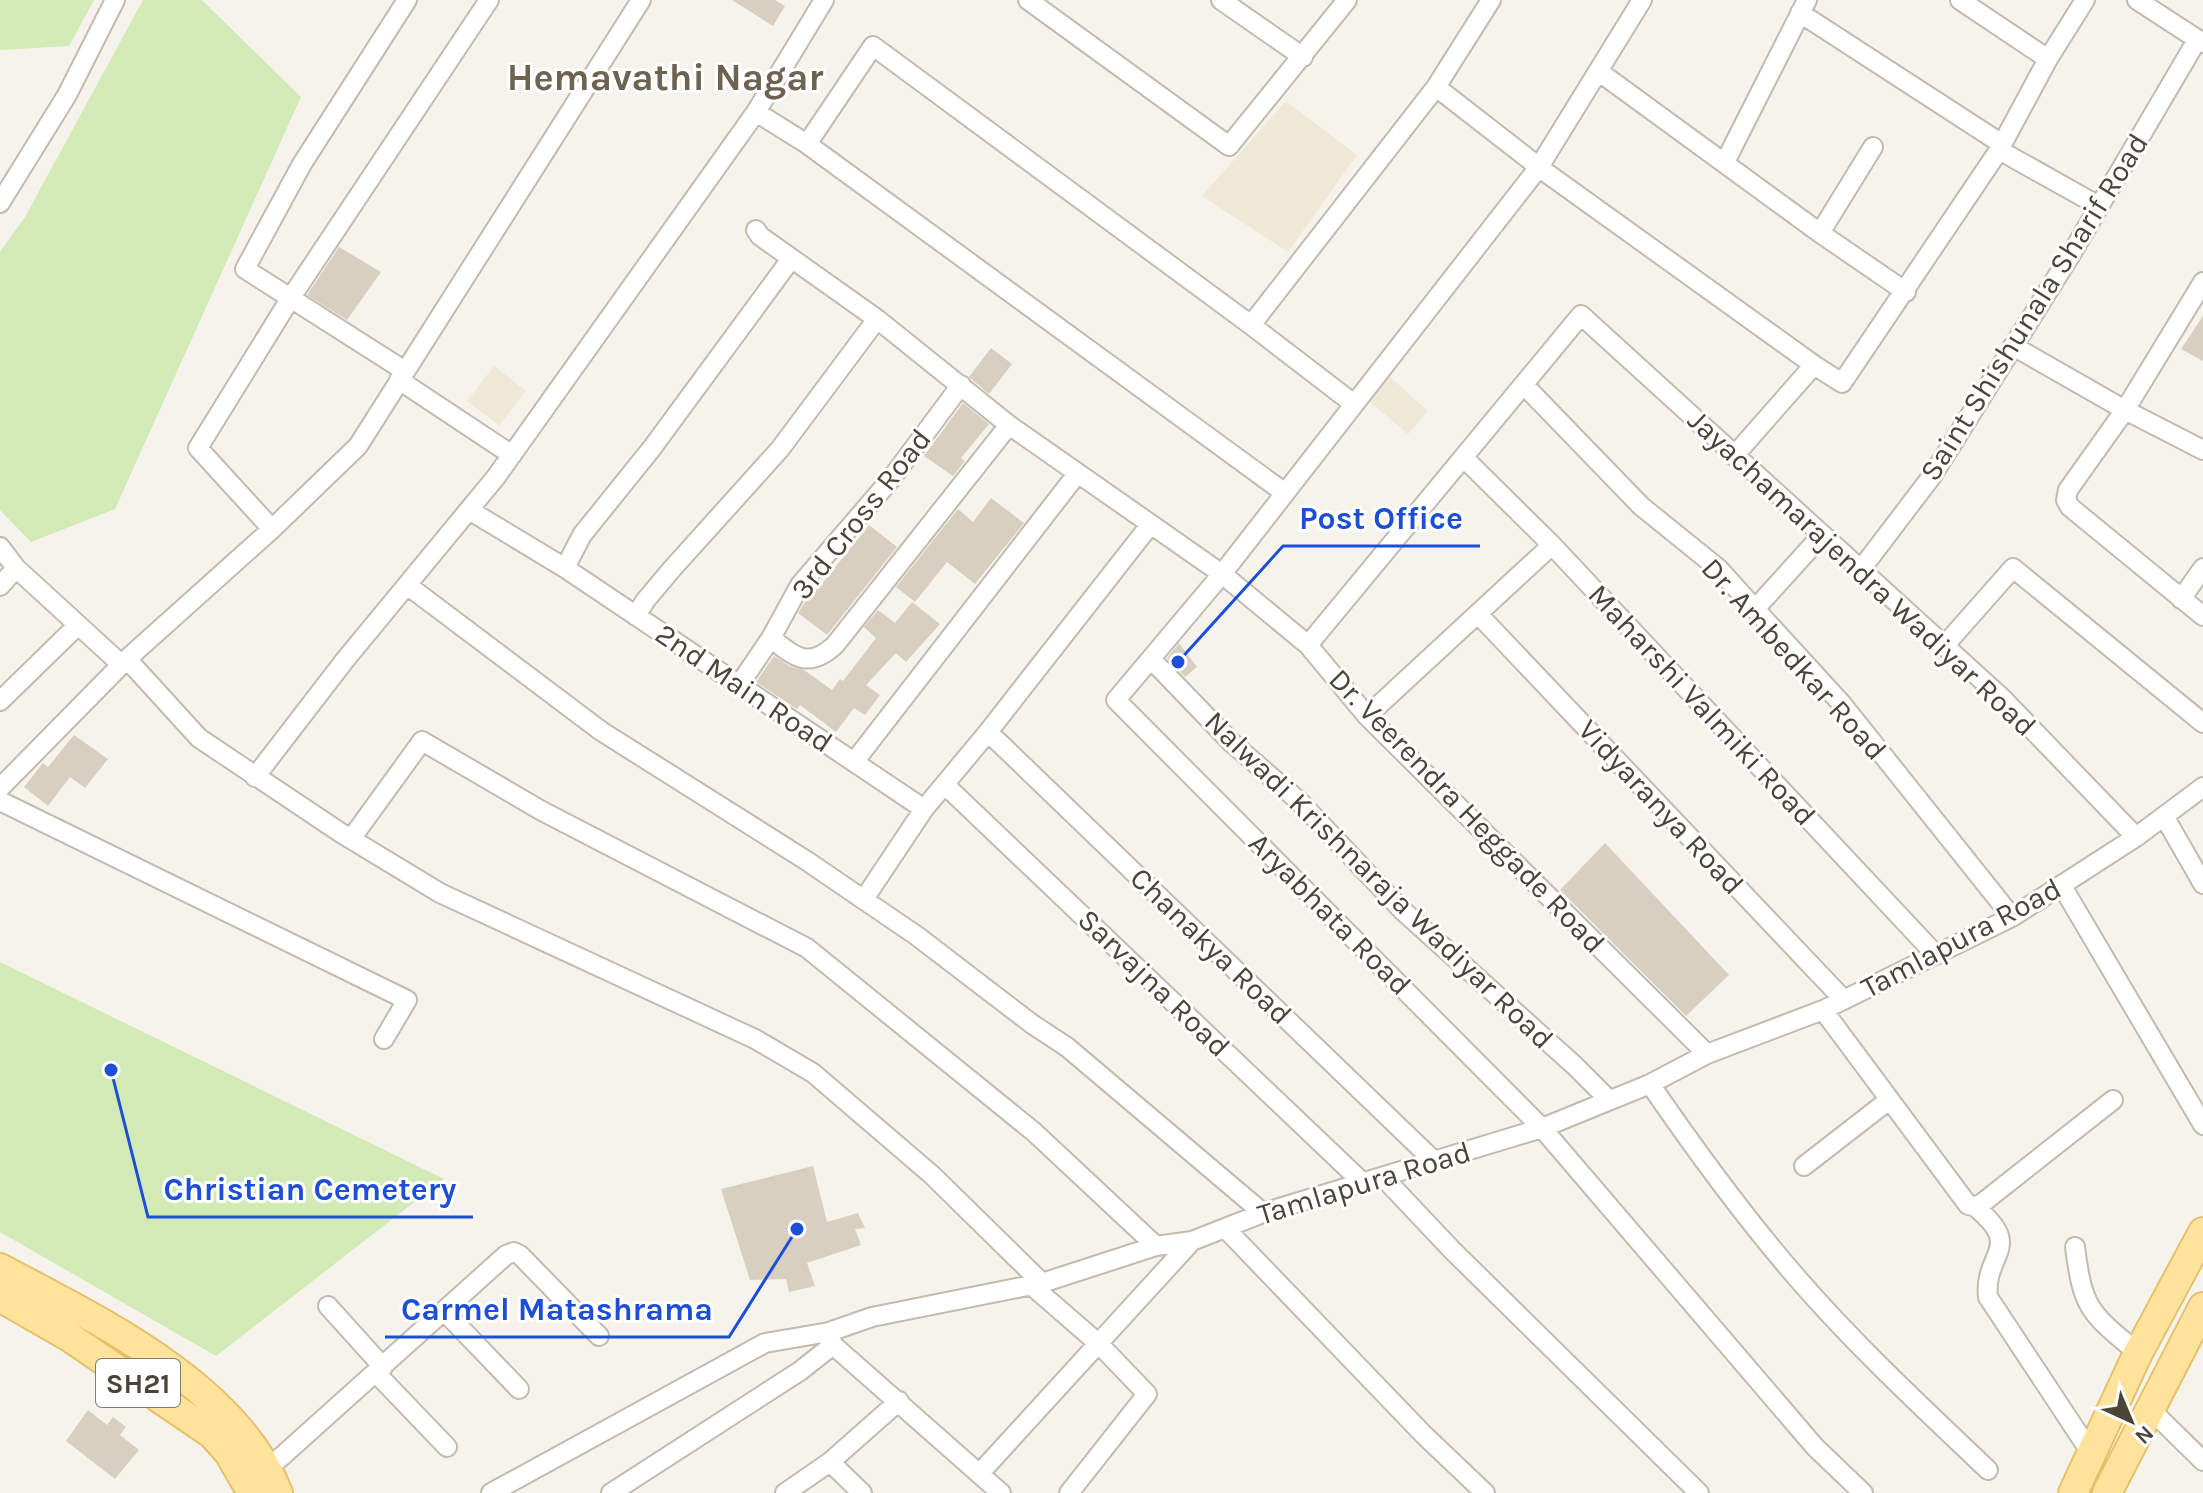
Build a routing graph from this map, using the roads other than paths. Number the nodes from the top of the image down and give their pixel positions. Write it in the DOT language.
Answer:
graph roads {
  1 [pos="115,0"];
  2 [pos="407,0"];
  3 [pos="489,0"];
  4 [pos="641,0"];
  5 [pos="824,0"];
  6 [pos="1028,0"];
  7 [pos="1221,0"];
  8 [pos="1347,0"];
  9 [pos="1491,0"];
  10 [pos="1642,0"];
  11 [pos="1960,0"];
  12 [pos="2085,0"];
  13 [pos="2137,0"];
  14 [pos="1803,6"];
  15 [pos="2200,41"];
  16 [pos="1303,57"];
  17 [pos="2048,59"];
  18 [pos="1598,71"];
  19 [pos="1436,87"];
  20 [pos="756,112"];
  21 [pos="807,144"];
  22 [pos="1873,147"];
  23 [pos="2000,147"];
  24 [pos="1725,162"];
  25 [pos="1539,167"];
  26 [pos="0,203"];
  27 [pos="2099,206"];
  28 [pos="756,230"];
  29 [pos="1820,233"];
  30 [pos="791,259"];
  31 [pos="2203,282"];
  32 [pos="1906,292"];
  33 [pos="290,299"];
  34 [pos="877,319"];
  35 [pos="1251,325"];
  36 [pos="2013,346"];
  37 [pos="1814,365"];
  38 [pos="402,376"];
  39 [pos="961,385"];
  40 [pos="1524,385"];
  41 [pos="1354,404"];
  42 [pos="2125,410"];
  43 [pos="1009,425"];
  44 [pos="2203,450"];
  45 [pos="512,455"];
  46 [pos="1734,456"];
  47 [pos="1464,458"];
  48 [pos="1077,474"];
  49 [pos="1285,493"];
  50 [pos="469,510"];
  51 [pos="1150,525"];
  52 [pos="272,529"];
  53 [pos="1822,535"];
  54 [pos="1552,545"];
  55 [pos="0,547"];
  56 [pos="16,568"];
  57 [pos="565,568"];
  58 [pos="1862,568"];
  59 [pos="2203,568"];
  60 [pos="1222,574"];
  61 [pos="407,585"];
  62 [pos="0,586"];
  63 [pos="2181,599"];
  64 [pos="1755,609"];
  65 [pos="1478,614"];
  66 [pos="636,616"];
  67 [pos="2203,616"];
  68 [pos="78,625"];
  69 [pos="771,638"];
  70 [pos="1308,645"];
  71 [pos="1945,645"];
  72 [pos="1152,660"];
  73 [pos="124,662"];
  74 [pos="739,685"];
  75 [pos="0,701"];
  76 [pos="1367,716"];
  77 [pos="2203,723"];
  78 [pos="988,732"];
  79 [pos="854,762"];
  80 [pos="255,777"];
  81 [pos="945,785"];
  82 [pos="2203,787"];
  83 [pos="0,788"];
  84 [pos="0,801"];
  85 [pos="924,809"];
  86 [pos="2164,816"];
  87 [pos="2136,837"];
  88 [pos="351,839"];
  89 [pos="2203,884"];
  90 [pos="2062,886"];
  91 [pos="864,899"];
  92 [pos="2012,917"];
  93 [pos="1936,955"];
  94 [pos="1844,1000"];
  95 [pos="1823,1010"];
  96 [pos="384,1039"];
  97 [pos="1707,1054"];
  98 [pos="1650,1084"];
  99 [pos="1608,1099"];
  100 [pos="1889,1100"];
  101 [pos="2113,1100"];
  102 [pos="2203,1125"];
  103 [pos="1542,1128"];
  104 [pos="1434,1161"];
  105 [pos="1804,1166"];
  106 [pos="1384,1178"];
  107 [pos="1362,1182"];
  108 [pos="1974,1206"];
  109 [pos="1263,1213"];
  110 [pos="1225,1228"];
  111 [pos="2203,1232"];
  112 [pos="1192,1241"];
  113 [pos="1156,1246"];
  114 [pos="2075,1247"];
  115 [pos="0,1268"];
  116 [pos="1037,1284"];
  117 [pos="0,1297"];
  118 [pos="328,1306"];
  119 [pos="2203,1307"];
  120 [pos="445,1312"];
  121 [pos="599,1336"];
  122 [pos="831,1339"];
  123 [pos="1099,1344"];
  124 [pos="2138,1353"];
  125 [pos="380,1370"];
  126 [pos="519,1389"];
  127 [pos="899,1401"];
  128 [pos="2149,1408"];
  129 [pos="447,1447"];
  130 [pos="2091,1453"];
  131 [pos="2203,1461"];
  132 [pos="830,1462"];
  133 [pos="1988,1470"];
  134 [pos="979,1474"];
  135 [pos="262,1485"];
  136 [pos="1689,1491"];
  137 [pos="491,1493"];
  138 [pos="611,1493"];
  139 [pos="785,1493"];
  140 [pos="862,1493"];
  141 [pos="1001,1493"];
  142 [pos="1069,1493"];
  143 [pos="1485,1493"];
  144 [pos="1863,1493"];
  145 [pos="2073,1493"];
  146 [pos="2107,1493"];
  1 -- 26 [label="street"];
  2 -- 33 [label="street"];
  3 -- 33 [label="street"];
  4 -- 38 [label="street"];
  5 -- 20 [label="street"];
  6 -- 16 [label="street"];
  7 -- 16 [label="street"];
  8 -- 16 [label="street"];
  9 -- 19 [label="street"];
  10 -- 18 [label="street"];
  11 -- 17 [label="street"];
  12 -- 17 [label="street"];
  13 -- 15 [label="street"];
  14 -- 23 [label="street"];
  14 -- 24 [label="street"];
  15 -- 27 [label="street, Saint Shishunala Sharif Road"];
  17 -- 23 [label="street"];
  18 -- 24 [label="street"];
  18 -- 25 [label="street"];
  19 -- 25 [label="street"];
  19 -- 35 [label="street"];
  20 -- 21 [label="street"];
  20 -- 45 [label="street"];
  21 -- 35 [label="street"];
  21 -- 49 [label="street"];
  22 -- 29 [label="street"];
  23 -- 27 [label="street"];
  23 -- 32 [label="street"];
  24 -- 29 [label="street"];
  25 -- 37 [label="street"];
  25 -- 41 [label="street"];
  27 -- 36 [label="street, Saint Shishunala Sharif Road"];
  28 -- 30 [label="street, Dr. Veerendra Heggade Road"];
  29 -- 32 [label="street"];
  30 -- 34 [label="street, Dr. Veerendra Heggade Road"];
  30 -- 57 [label="street"];
  31 -- 42 [label="street"];
  32 -- 37 [label="street"];
  33 -- 38 [label="street"];
  33 -- 52 [label="street"];
  34 -- 39 [label="street, Dr. Veerendra Heggade Road"];
  34 -- 66 [label="street"];
  35 -- 41 [label="street"];
  36 -- 42 [label="street"];
  36 -- 58 [label="street, Saint Shishunala Sharif Road"];
  37 -- 46 [label="street"];
  38 -- 45 [label="street"];
  38 -- 52 [label="street"];
  39 -- 43 [label="street, Dr. Veerendra Heggade Road"];
  39 -- 69 [label="street, 3rd Cross Road"];
  40 -- 46 [label="street, Jayachamarajendra Wadiyar Road"];
  40 -- 47 [label="street"];
  40 -- 64 [label="street, Dr. Ambedkar Road"];
  41 -- 49 [label="street"];
  42 -- 44 [label="street"];
  42 -- 63 [label="street"];
  43 -- 48 [label="street, Dr. Veerendra Heggade Road"];
  43 -- 69 [label="street"];
  45 -- 50 [label="street"];
  46 -- 53 [label="street, Jayachamarajendra Wadiyar Road"];
  47 -- 54 [label="street, Maharshi Valmiki Road"];
  47 -- 70 [label="street"];
  48 -- 51 [label="street, Dr. Veerendra Heggade Road"];
  48 -- 79 [label="street"];
  49 -- 60 [label="street"];
  50 -- 57 [label="street, 2nd Main Road"];
  50 -- 61 [label="street"];
  51 -- 60 [label="street, Dr. Veerendra Heggade Road"];
  51 -- 78 [label="street"];
  52 -- 73 [label="street"];
  53 -- 58 [label="street, Jayachamarajendra Wadiyar Road"];
  53 -- 64 [label="street"];
  54 -- 65 [label="street"];
  54 -- 93 [label="street, Maharshi Valmiki Road"];
  55 -- 56 [label="street"];
  56 -- 62 [label="street"];
  56 -- 68 [label="street"];
  57 -- 66 [label="street, 2nd Main Road"];
  58 -- 71 [label="street, Jayachamarajendra Wadiyar Road"];
  59 -- 63 [label="street"];
  60 -- 70 [label="street, Dr. Veerendra Heggade Road"];
  60 -- 72 [label="street"];
  61 -- 80 [label="street"];
  61 -- 91 [label="street"];
  63 -- 67 [label="street"];
  64 -- 92 [label="street, Dr. Ambedkar Road"];
  65 -- 76 [label="street"];
  65 -- 94 [label="street, Vidyaranya Road"];
  66 -- 74 [label="street, 2nd Main Road"];
  68 -- 73 [label="street"];
  68 -- 75 [label="street"];
  69 -- 74 [label="street, 3rd Cross Road"];
  70 -- 76 [label="street, Dr. Veerendra Heggade Road"];
  71 -- 77 [label="street"];
  71 -- 87 [label="street, Jayachamarajendra Wadiyar Road"];
  72 -- 99 [label="street, Nalwadi Krishnaraja Wadiyar Road"];
  72 -- 103 [label="street, Aryabhata Road"];
  73 -- 80 [label="street"];
  73 -- 83 [label="street"];
  74 -- 79 [label="street, 2nd Main Road"];
  76 -- 97 [label="street, Dr. Veerendra Heggade Road"];
  78 -- 81 [label="street"];
  78 -- 104 [label="street, Chanakya Road"];
  79 -- 85 [label="street, 2nd Main Road"];
  80 -- 88 [label="street"];
  81 -- 85 [label="street"];
  81 -- 107 [label="street, Sarvajna Road"];
  82 -- 86 [label="street, Tamlapura Road"];
  84 -- 96 [label="street"];
  85 -- 91 [label="street"];
  86 -- 87 [label="street, Tamlapura Road"];
  86 -- 89 [label="street"];
  87 -- 90 [label="street, Tamlapura Road"];
  88 -- 113 [label="street"];
  88 -- 116 [label="street"];
  90 -- 92 [label="street, Tamlapura Road"];
  90 -- 102 [label="street"];
  91 -- 109 [label="street"];
  92 -- 93 [label="street, Tamlapura Road"];
  93 -- 94 [label="street, Tamlapura Road"];
  94 -- 95 [label="street, Tamlapura Road"];
  95 -- 97 [label="street, Tamlapura Road"];
  95 -- 100 [label="street"];
  97 -- 98 [label="street, Tamlapura Road"];
  98 -- 99 [label="street, Tamlapura Road"];
  98 -- 133 [label="street"];
  99 -- 103 [label="street, Tamlapura Road"];
  100 -- 105 [label="street"];
  100 -- 108 [label="street"];
  101 -- 108 [label="street"];
  103 -- 104 [label="street, Tamlapura Road"];
  103 -- 144 [label="street, Aryabhata Road"];
  104 -- 106 [label="street, Tamlapura Road"];
  106 -- 107 [label="street, Tamlapura Road"];
  106 -- 136 [label="street"];
  107 -- 109 [label="street, Tamlapura Road"];
  108 -- 130 [label="street"];
  109 -- 110 [label="street, Tamlapura Road"];
  110 -- 112 [label="street, Tamlapura Road"];
  110 -- 143 [label="street"];
  111 -- 124 [label="main road"];
  112 -- 113 [label="street, Tamlapura Road"];
  112 -- 123 [label="street"];
  113 -- 116 [label="street, Tamlapura Road"];
  114 -- 124 [label="street"];
  115 -- 135 [label="main road"];
  116 -- 122 [label="street, Tamlapura Road"];
  116 -- 123 [label="street"];
  117 -- 135 [label="main road, SH21"];
  118 -- 125 [label="street"];
  119 -- 128 [label="main road"];
  120 -- 121 [label="street"];
  120 -- 125 [label="street"];
  120 -- 126 [label="street"];
  122 -- 127 [label="street"];
  122 -- 137 [label="street, Tamlapura Road"];
  122 -- 138 [label="street"];
  123 -- 134 [label="street"];
  123 -- 142 [label="street"];
  124 -- 130 [label="main road"];
  125 -- 129 [label="street"];
  125 -- 135 [label="street"];
  127 -- 132 [label="street"];
  127 -- 134 [label="street"];
  128 -- 131 [label="street"];
  128 -- 146 [label="main road"];
  130 -- 145 [label="main road"];
  132 -- 139 [label="street"];
  132 -- 140 [label="street"];
  134 -- 141 [label="street"];
}
